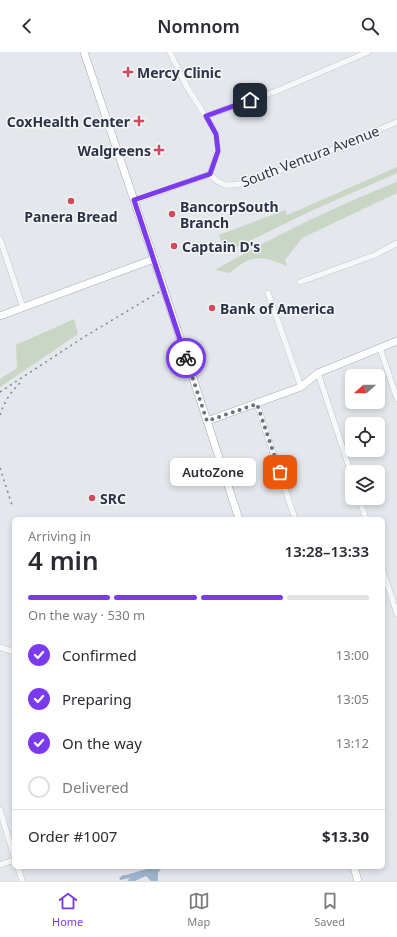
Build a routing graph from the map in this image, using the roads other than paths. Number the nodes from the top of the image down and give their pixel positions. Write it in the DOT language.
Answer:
graph roads {
  1 [pos="84,52"];
  2 [pos="170,52"];
  3 [pos="368,52"];
  4 [pos="206,116"];
  5 [pos="397,122"];
  6 [pos="210,174"];
  7 [pos="134,200"];
  8 [pos="0,239"];
  9 [pos="397,243"];
  10 [pos="154,259"];
  11 [pos="300,282"];
  12 [pos="268,293"];
  13 [pos="23,308"];
  14 [pos="0,316"];
  15 [pos="397,341"];
  16 [pos="380,348"];
  17 [pos="318,373"];
  18 [pos="300,387"];
  19 [pos="397,399"];
  20 [pos="257,404"];
  21 [pos="207,421"];
  22 [pos="348,465"];
  23 [pos="361,505"];
  24 [pos="238,517"];
  25 [pos="294,517"];
  26 [pos="365,517"];
  27 [pos="385,577"];
  28 [pos="397,614"];
  29 [pos="0,647"];
  30 [pos="12,651"];
  31 [pos="0,810"];
  32 [pos="12,849"];
  33 [pos="12,861"];
  34 [pos="0,865"];
  35 [pos="19,869"];
  36 [pos="355,869"];
  37 [pos="22,881"];
  38 [pos="358,881"];
  1 -- 7 [label="main road"];
  2 -- 4 [label="street"];
  3 -- 4 [label="street"];
  4 -- 6 [label="street"];
  5 -- 6 [label="street, South Ventura Avenue"];
  6 -- 7 [label="street"];
  7 -- 10 [label="main road"];
  8 -- 13 [label="street"];
  9 -- 11 [label="street"];
  10 -- 13 [label="main road"];
  10 -- 21 [label="main road"];
  12 -- 18 [label="street"];
  13 -- 14 [label="main road"];
  15 -- 16 [label="main road"];
  16 -- 17 [label="main road"];
  16 -- 19 [label="street"];
  17 -- 18 [label="main road"];
  17 -- 22 [label="street"];
  18 -- 20 [label="main road"];
  20 -- 21 [label="main road"];
  20 -- 25 [label="street"];
  21 -- 24 [label="main road"];
  23 -- 26 [label="street"];
  27 -- 28 [label="street"];
  29 -- 30 [label="street"];
  31 -- 32 [label="street"];
  33 -- 34 [label="street"];
  35 -- 37 [label="street"];
  36 -- 38 [label="main road"];
}
